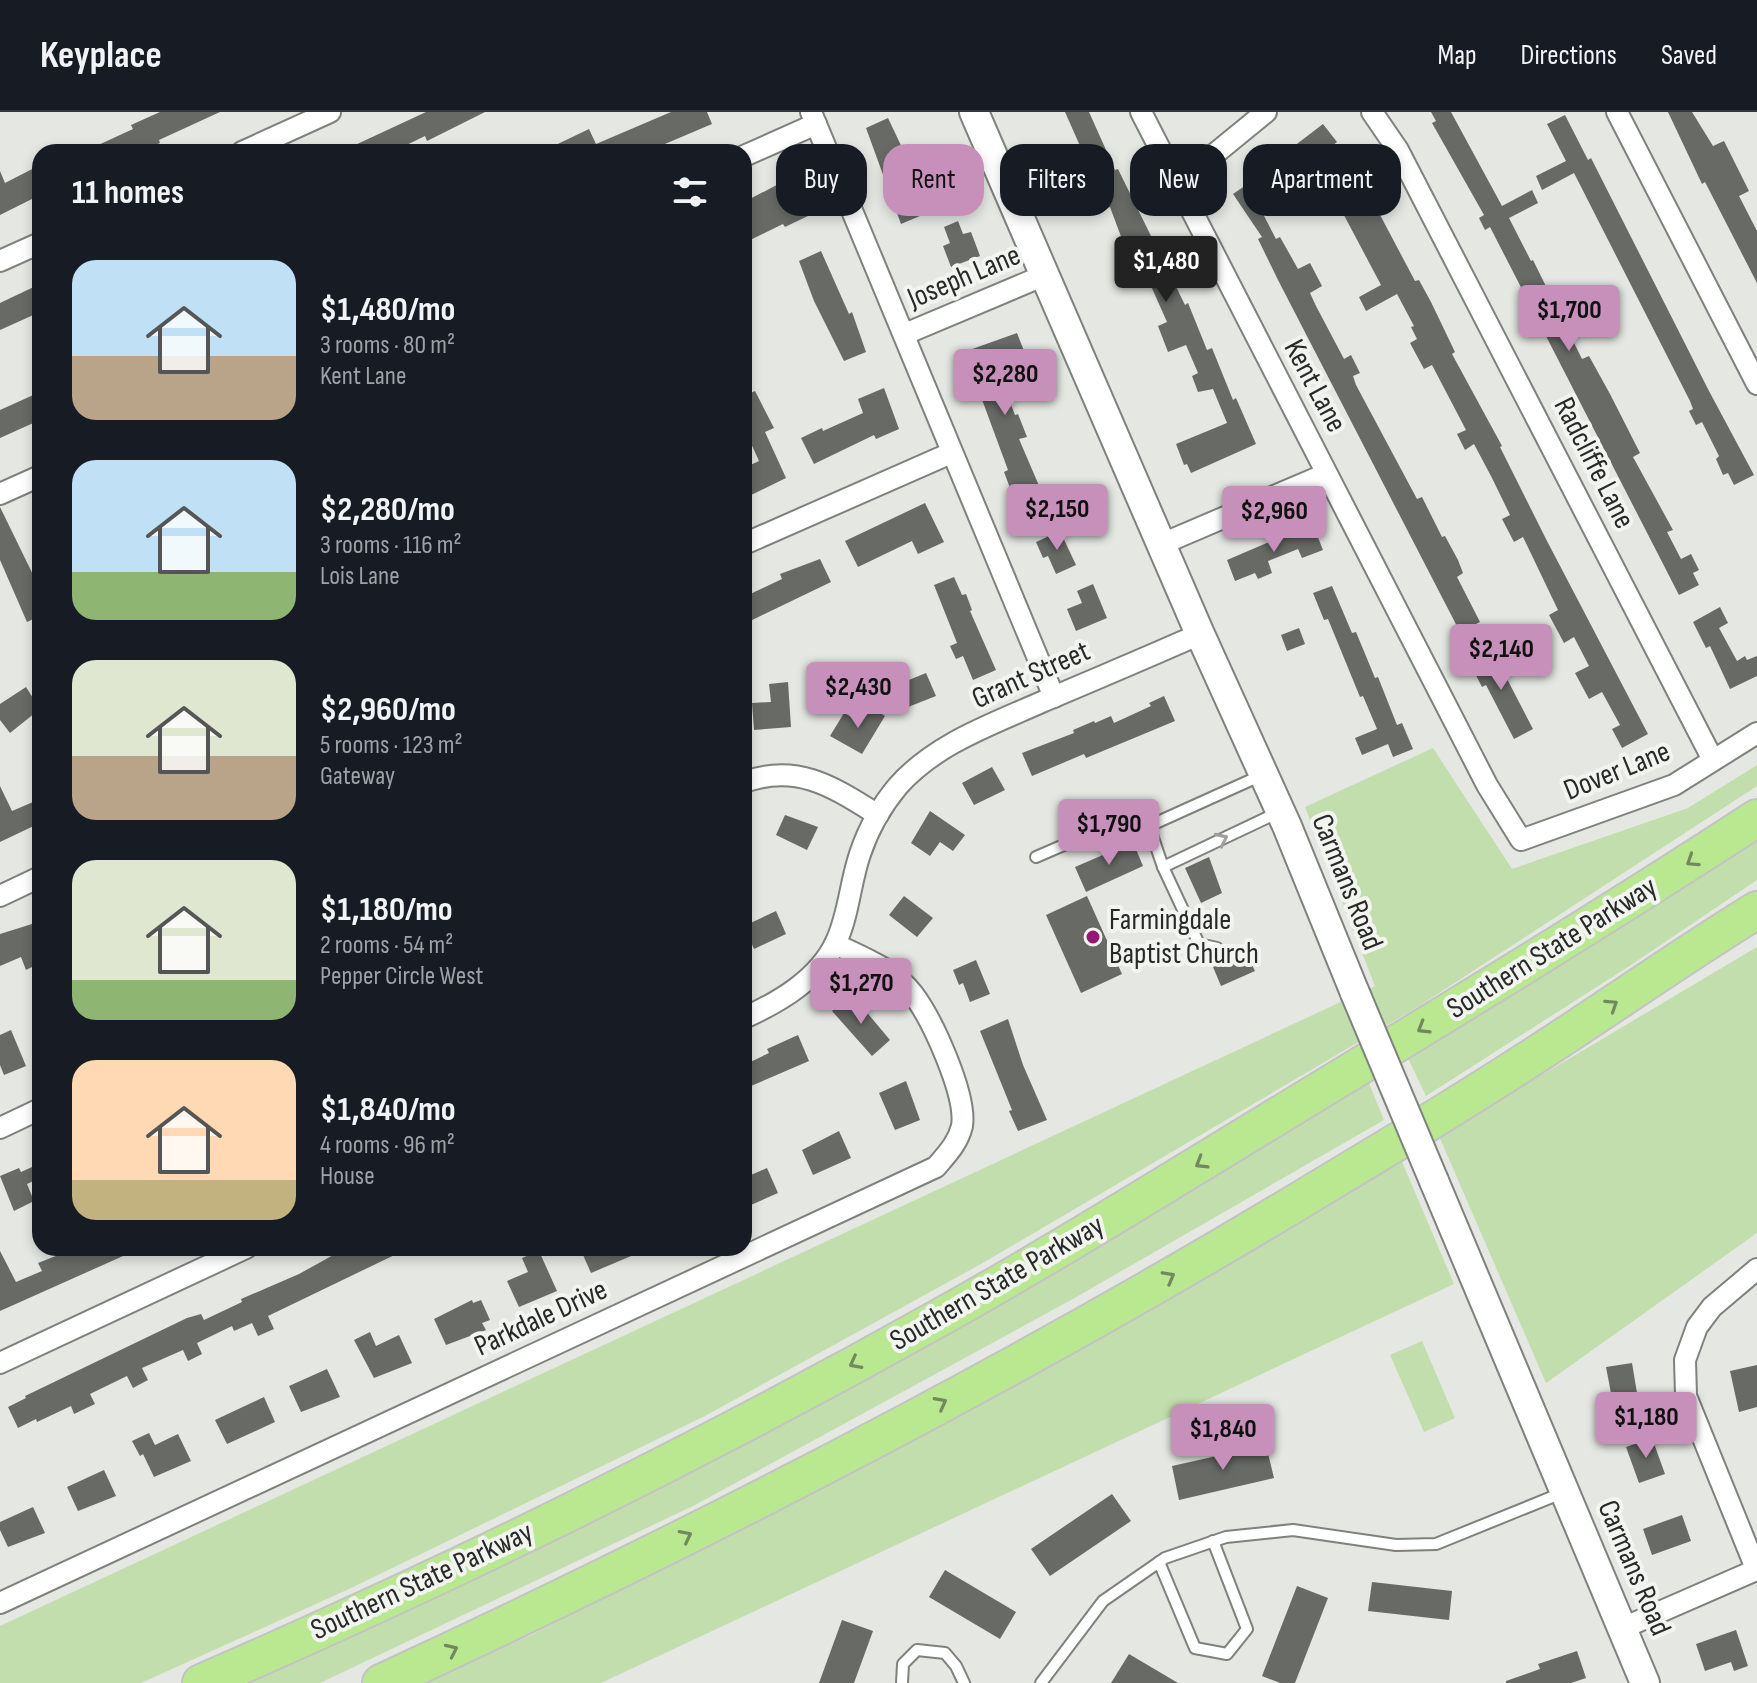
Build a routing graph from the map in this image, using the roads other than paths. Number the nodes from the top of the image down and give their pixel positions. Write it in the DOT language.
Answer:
graph roads {
  1 [pos="330,112"];
  2 [pos="974,112"];
  3 [pos="1141,112"];
  4 [pos="1266,112"];
  5 [pos="1372,112"];
  6 [pos="1617,112"];
  7 [pos="814,118"];
  8 [pos="260,144"];
  9 [pos="1157,144"];
  10 [pos="1227,144"];
  11 [pos="752,152"];
  12 [pos="1194,216"];
  13 [pos="32,247"];
  14 [pos="0,261"];
  15 [pos="1045,275"];
  16 [pos="905,334"];
  17 [pos="1757,384"];
  18 [pos="951,453"];
  19 [pos="1326,474"];
  20 [pos="32,480"];
  21 [pos="0,494"];
  22 [pos="752,540"];
  23 [pos="1162,544"];
  24 [pos="1200,634"];
  25 [pos="1054,697"];
  26 [pos="1757,733"];
  27 [pos="1713,760"];
  28 [pos="1264,774"];
  29 [pos="752,779"];
  30 [pos="1281,812"];
  31 [pos="878,815"];
  32 [pos="1757,818"];
  33 [pos="1149,826"];
  34 [pos="1537,834"];
  35 [pos="1036,857"];
  36 [pos="1163,867"];
  37 [pos="32,881"];
  38 [pos="0,896"];
  39 [pos="1757,910"];
  40 [pos="835,944"];
  41 [pos="1217,948"];
  42 [pos="752,1014"];
  43 [pos="32,1113"];
  44 [pos="0,1128"];
  45 [pos="752,1254"];
  46 [pos="229,1256"];
  47 [pos="749,1256"];
  48 [pos="1757,1269"];
  49 [pos="0,1363"];
  50 [pos="1565,1492"];
  51 [pos="1213,1541"];
  52 [pos="1159,1562"];
  53 [pos="1757,1571"];
  54 [pos="0,1603"];
  55 [pos="1623,1628"];
  56 [pos="201,1683"];
  57 [pos="381,1683"];
  58 [pos="902,1683"];
  59 [pos="964,1683"];
  60 [pos="1041,1683"];
  61 [pos="1645,1683"];
  1 -- 8 [label="street"];
  2 -- 15 [label="street, Carmans Road"];
  3 -- 9 [label="street, Kent Lane"];
  4 -- 10 [label="street"];
  5 -- 27 [label="street, Radcliffe Lane"];
  6 -- 17 [label="street"];
  7 -- 11 [label="street"];
  7 -- 16 [label="street"];
  12 -- 19 [label="street, Kent Lane"];
  13 -- 14 [label="street"];
  15 -- 16 [label="street, Joseph Lane"];
  15 -- 23 [label="street, Carmans Road"];
  16 -- 18 [label="street"];
  18 -- 22 [label="street"];
  18 -- 25 [label="street"];
  19 -- 23 [label="street"];
  19 -- 34 [label="street, Kent Lane"];
  20 -- 21 [label="street"];
  23 -- 24 [label="street, Carmans Road"];
  24 -- 25 [label="street, Grant Street"];
  24 -- 28 [label="street, Carmans Road"];
  25 -- 31 [label="street, Grant Street"];
  26 -- 27 [label="street, Dover Lane"];
  27 -- 34 [label="street, Dover Lane"];
  28 -- 30 [label="street, Carmans Road"];
  28 -- 33 [label="lane"];
  29 -- 31 [label="street"];
  36 -- 30 [label="lane, one-way"];
  30 -- 50 [label="street, Carmans Road, bridge"];
  31 -- 40 [label="street, Grant Street"];
  32 -- 56 [label="highway, Southern State Parkway, one-way"];
  33 -- 35 [label="lane"];
  33 -- 36 [label="lane"];
  36 -- 41 [label="lane"];
  37 -- 38 [label="street"];
  57 -- 39 [label="highway, one-way"];
  40 -- 42 [label="street, Grant Street"];
  40 -- 45 [label="street, Parkdale Drive"];
  43 -- 44 [label="street"];
  46 -- 49 [label="street"];
  47 -- 54 [label="street, Parkdale Drive"];
  48 -- 53 [label="street"];
  50 -- 51 [label="lane"];
  50 -- 55 [label="street, Carmans Road"];
  51 -- 52 [label="lane"];
  51 -- 52 [label="lane"];
  52 -- 60 [label="lane"];
  53 -- 55 [label="street"];
  55 -- 61 [label="street, Carmans Road"];
  58 -- 59 [label="lane"];
}
